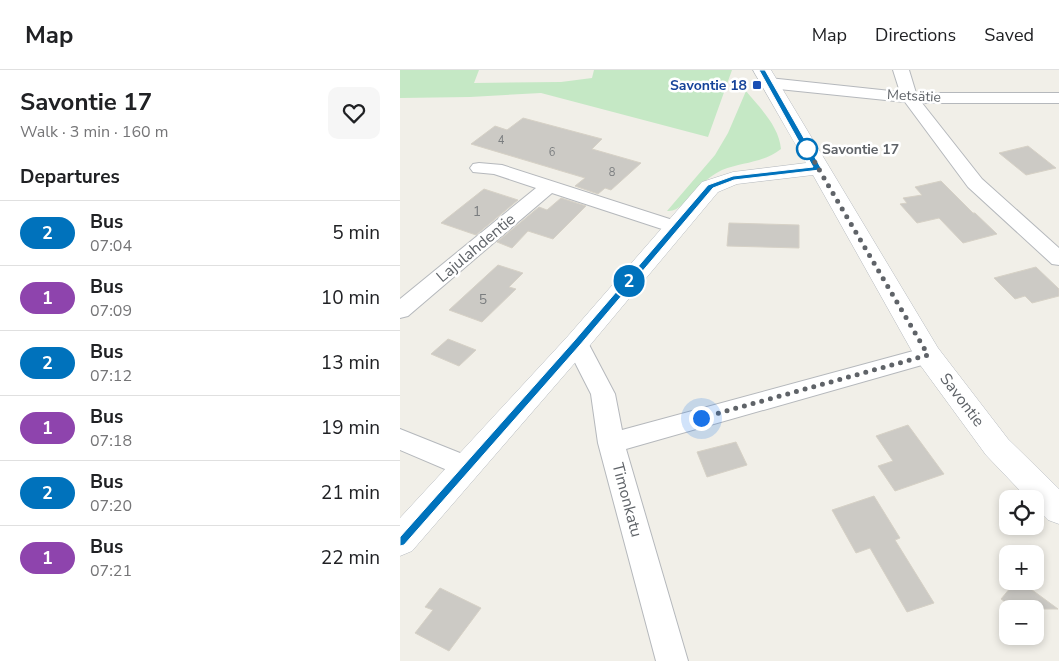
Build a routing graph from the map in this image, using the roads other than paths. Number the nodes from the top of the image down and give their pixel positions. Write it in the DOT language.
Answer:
graph roads {
  1 [pos="901,70"];
  2 [pos="765,76"];
  3 [pos="910,98"];
  4 [pos="1059,98"];
  5 [pos="479,168"];
  6 [pos="818,168"];
  7 [pos="550,186"];
  8 [pos="675,227"];
  9 [pos="1059,259"];
  10 [pos="401,310"];
  11 [pos="577,343"];
  12 [pos="928,355"];
  13 [pos="400,439"];
  14 [pos="611,443"];
  15 [pos="466,468"];
  16 [pos="1059,510"];
  17 [pos="400,541"];
  18 [pos="672,661"];
  1 -- 3 [label="street"];
  2 -- 3 [label="street, Metsätie"];
  2 -- 6 [label="street, Savontie"];
  3 -- 4 [label="street, Metsätie"];
  3 -- 9 [label="street"];
  5 -- 7 [label="street"];
  6 -- 8 [label="street"];
  6 -- 12 [label="street, Savontie"];
  7 -- 8 [label="street"];
  7 -- 10 [label="street, Lajulahdentie"];
  8 -- 11 [label="street"];
  11 -- 14 [label="street, Timonkatu"];
  11 -- 15 [label="street"];
  12 -- 14 [label="street"];
  12 -- 16 [label="street, Savontie"];
  13 -- 15 [label="street"];
  14 -- 18 [label="street, Timonkatu"];
  15 -- 17 [label="street"];
}
